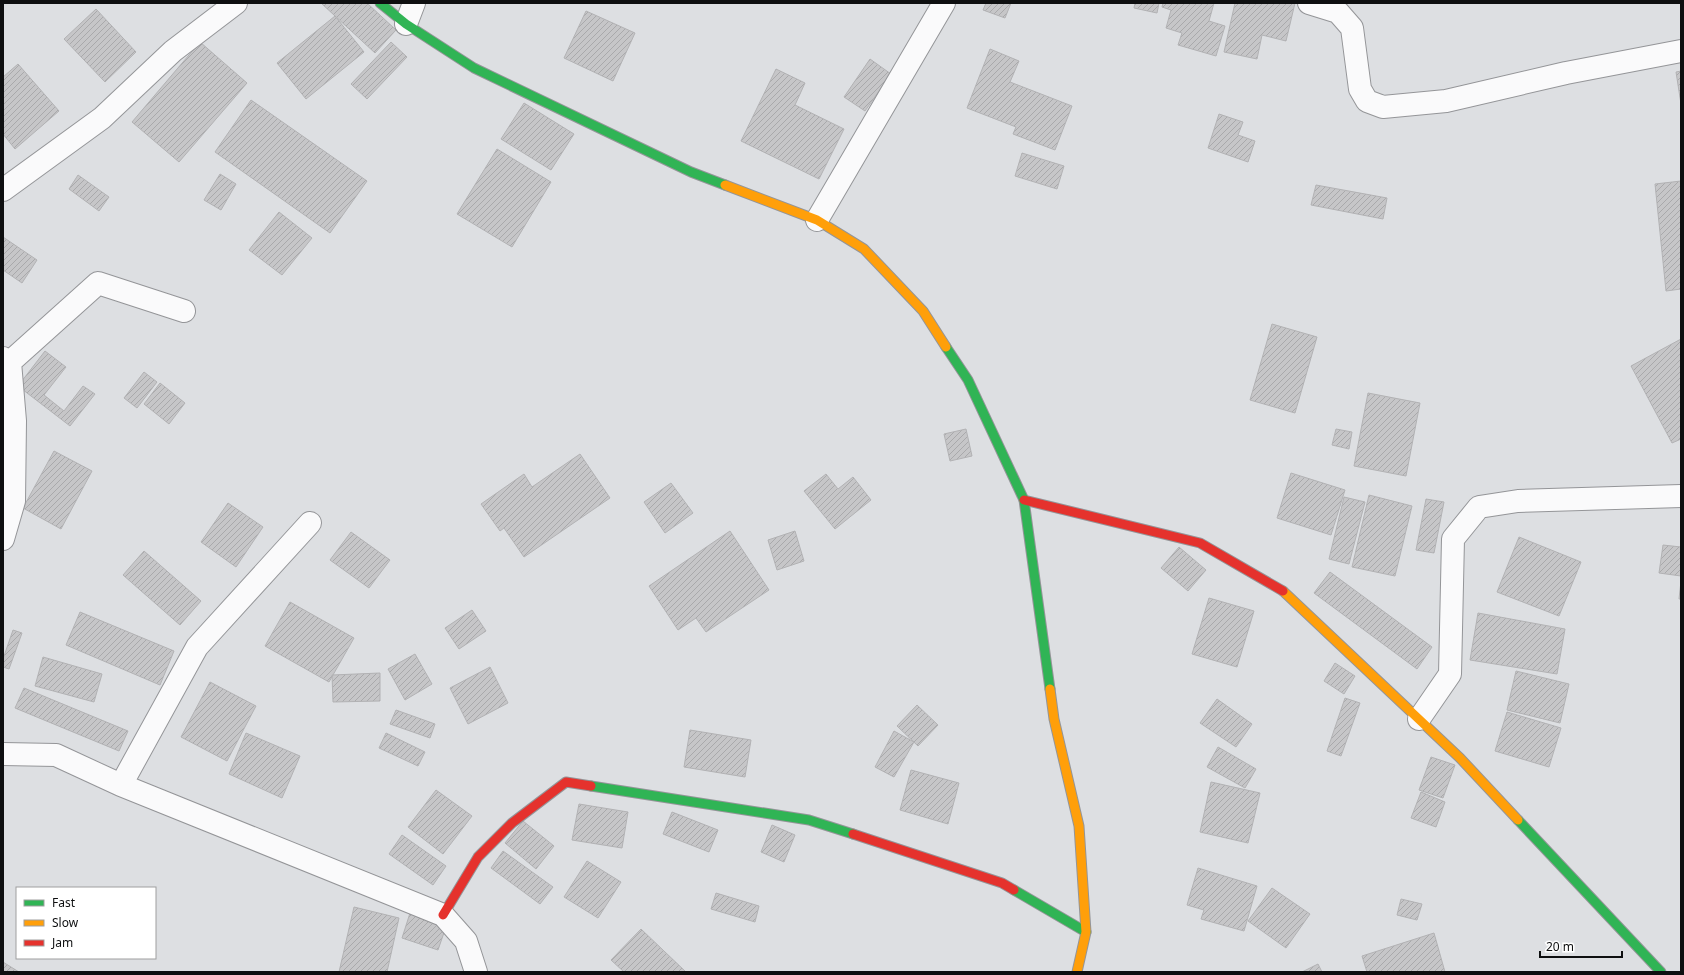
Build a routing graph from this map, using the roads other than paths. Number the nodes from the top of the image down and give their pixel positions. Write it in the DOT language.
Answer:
graph roads {
  1 [pos="236,3"];
  2 [pos="380,3"];
  3 [pos="414,3"];
  4 [pos="944,3"];
  5 [pos="1309,3"];
  6 [pos="406,24"];
  7 [pos="1681,51"];
  8 [pos="3,190"];
  9 [pos="817,220"];
  10 [pos="184,312"];
  11 [pos="6,360"];
  12 [pos="1681,496"];
  13 [pos="1024,500"];
  14 [pos="310,523"];
  15 [pos="3,539"];
  16 [pos="1419,719"];
  17 [pos="3,754"];
  18 [pos="121,785"];
  19 [pos="443,915"];
  20 [pos="1086,932"];
  21 [pos="476,972"];
  22 [pos="1077,972"];
  23 [pos="1661,972"];
  1 -- 8 [label="street"];
  2 -- 6 [label="street"];
  3 -- 6 [label="street"];
  4 -- 9 [label="street"];
  5 -- 7 [label="street"];
  6 -- 9 [label="street"];
  9 -- 13 [label="street"];
  10 -- 11 [label="street"];
  11 -- 15 [label="street"];
  12 -- 16 [label="street"];
  13 -- 16 [label="street"];
  13 -- 20 [label="street"];
  14 -- 18 [label="street"];
  16 -- 23 [label="street"];
  17 -- 18 [label="street"];
  18 -- 19 [label="street"];
  19 -- 20 [label="street"];
  19 -- 21 [label="street"];
  20 -- 22 [label="street"];
}
